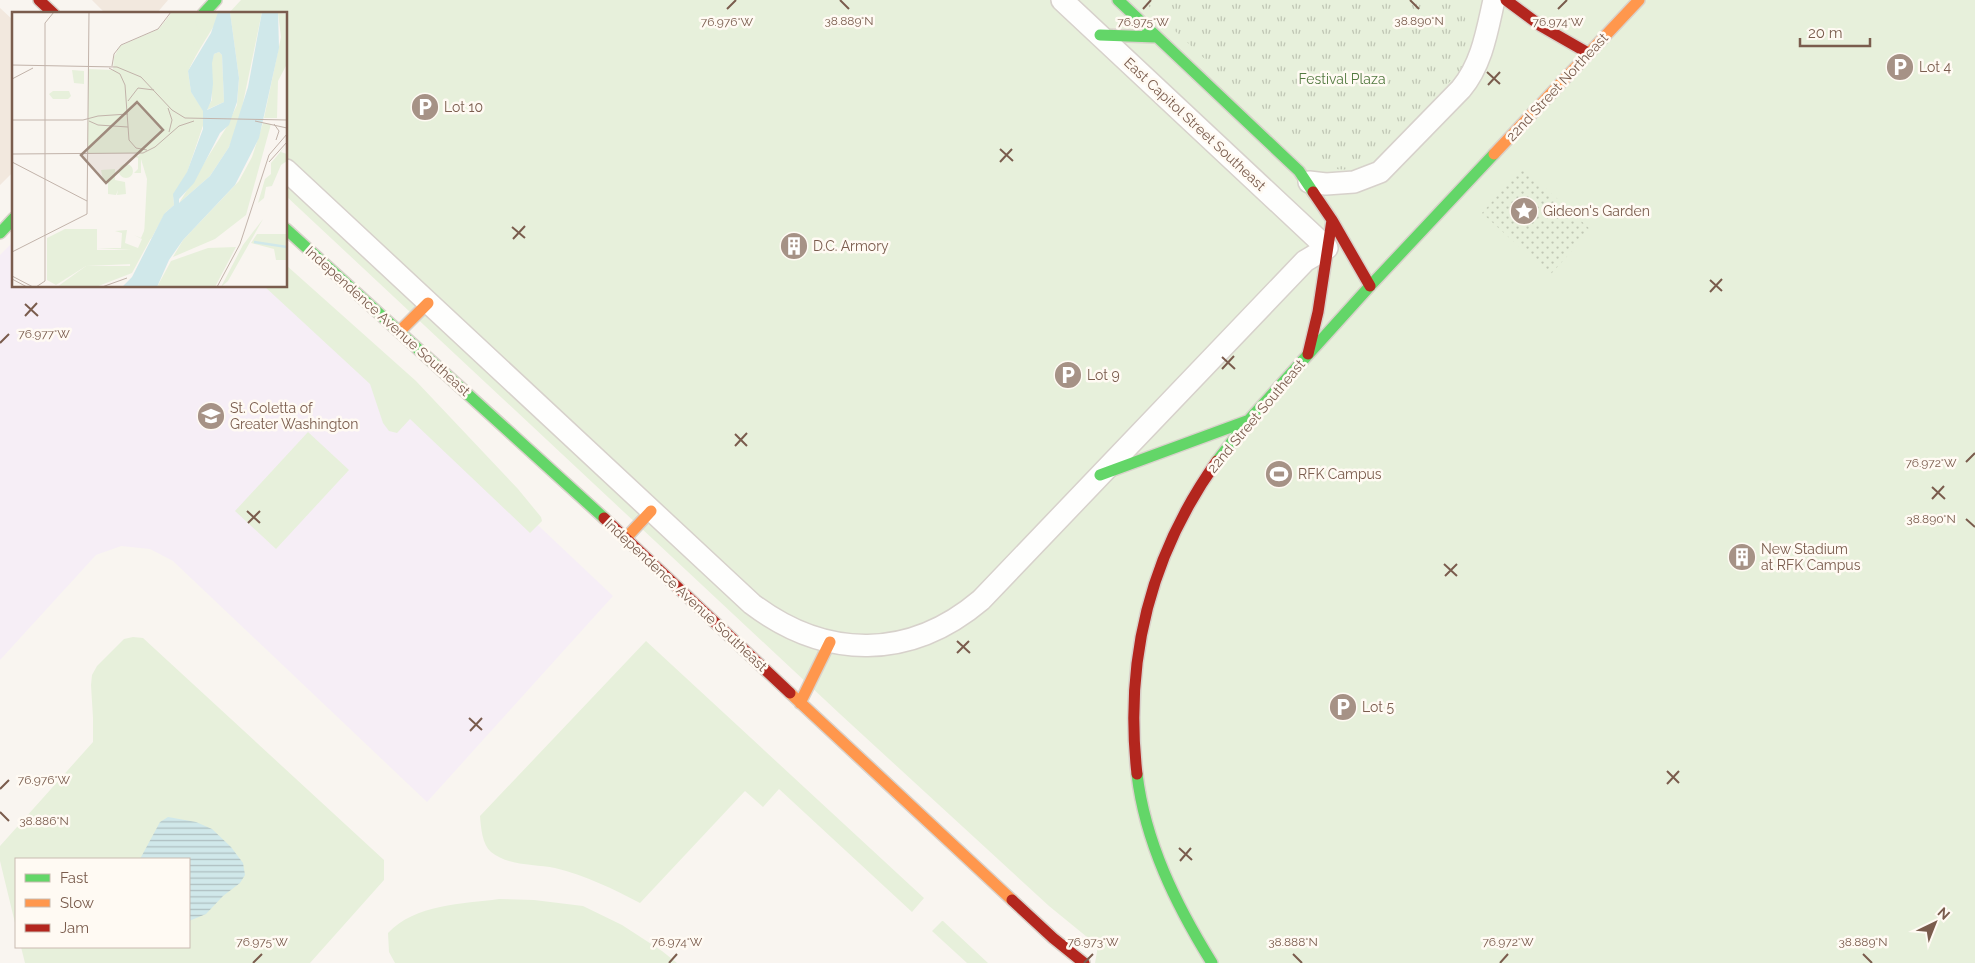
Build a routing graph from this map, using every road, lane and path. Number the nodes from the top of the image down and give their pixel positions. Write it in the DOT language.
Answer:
graph roads {
  1 [pos="39,0"];
  2 [pos="216,0"];
  3 [pos="1062,0"];
  4 [pos="1118,0"];
  5 [pos="1494,0"];
  6 [pos="1506,0"];
  7 [pos="1639,0"];
  8 [pos="52,12"];
  9 [pos="205,12"];
  10 [pos="1100,35"];
  11 [pos="1156,37"];
  12 [pos="1588,53"];
  13 [pos="288,172"];
  14 [pos="1475,174"];
  15 [pos="1309,182"];
  16 [pos="12,220"];
  17 [pos="1332,220"];
  18 [pos="288,231"];
  19 [pos="0,233"];
  20 [pos="1327,248"];
  21 [pos="1370,286"];
  22 [pos="428,303"];
  23 [pos="400,331"];
  24 [pos="1308,354"];
  25 [pos="1249,420"];
  26 [pos="1100,475"];
  27 [pos="651,511"];
  28 [pos="625,539"];
  29 [pos="830,642"];
  30 [pos="800,703"];
  31 [pos="1084,963"];
  32 [pos="1212,963"];
  1 -- 8 [label="main road"];
  2 -- 9 [label="main road"];
  3 -- 10 [label="street, East Capitol Street Southeast"];
  4 -- 11 [label="main road"];
  5 -- 15 [label="street"];
  6 -- 12 [label="main road"];
  7 -- 12 [label="main road, 22nd Street Northeast"];
  10 -- 11 [label="main road"];
  10 -- 20 [label="street, East Capitol Street Southeast"];
  11 -- 15 [label="main road"];
  12 -- 14 [label="main road, 22nd Street Northeast"];
  13 -- 22 [label="street"];
  14 -- 21 [label="main road, 22nd Street Southeast"];
  15 -- 17 [label="main road"];
  16 -- 19 [label="main road"];
  17 -- 20 [label="main road"];
  17 -- 21 [label="main road"];
  18 -- 23 [label="main road, Independence Avenue Southeast"];
  20 -- 24 [label="main road"];
  20 -- 26 [label="street"];
  21 -- 24 [label="main road, 22nd Street Southeast"];
  22 -- 23 [label="main road"];
  22 -- 27 [label="street"];
  23 -- 28 [label="main road, Independence Avenue Southeast"];
  24 -- 25 [label="main road, 22nd Street Southeast"];
  25 -- 26 [label="main road"];
  25 -- 32 [label="main road, 22nd Street Southeast"];
  26 -- 29 [label="street"];
  27 -- 28 [label="main road"];
  27 -- 29 [label="street"];
  28 -- 30 [label="main road, Independence Avenue Southeast"];
  29 -- 30 [label="main road"];
  30 -- 31 [label="main road, Independence Avenue Southeast"];
}
